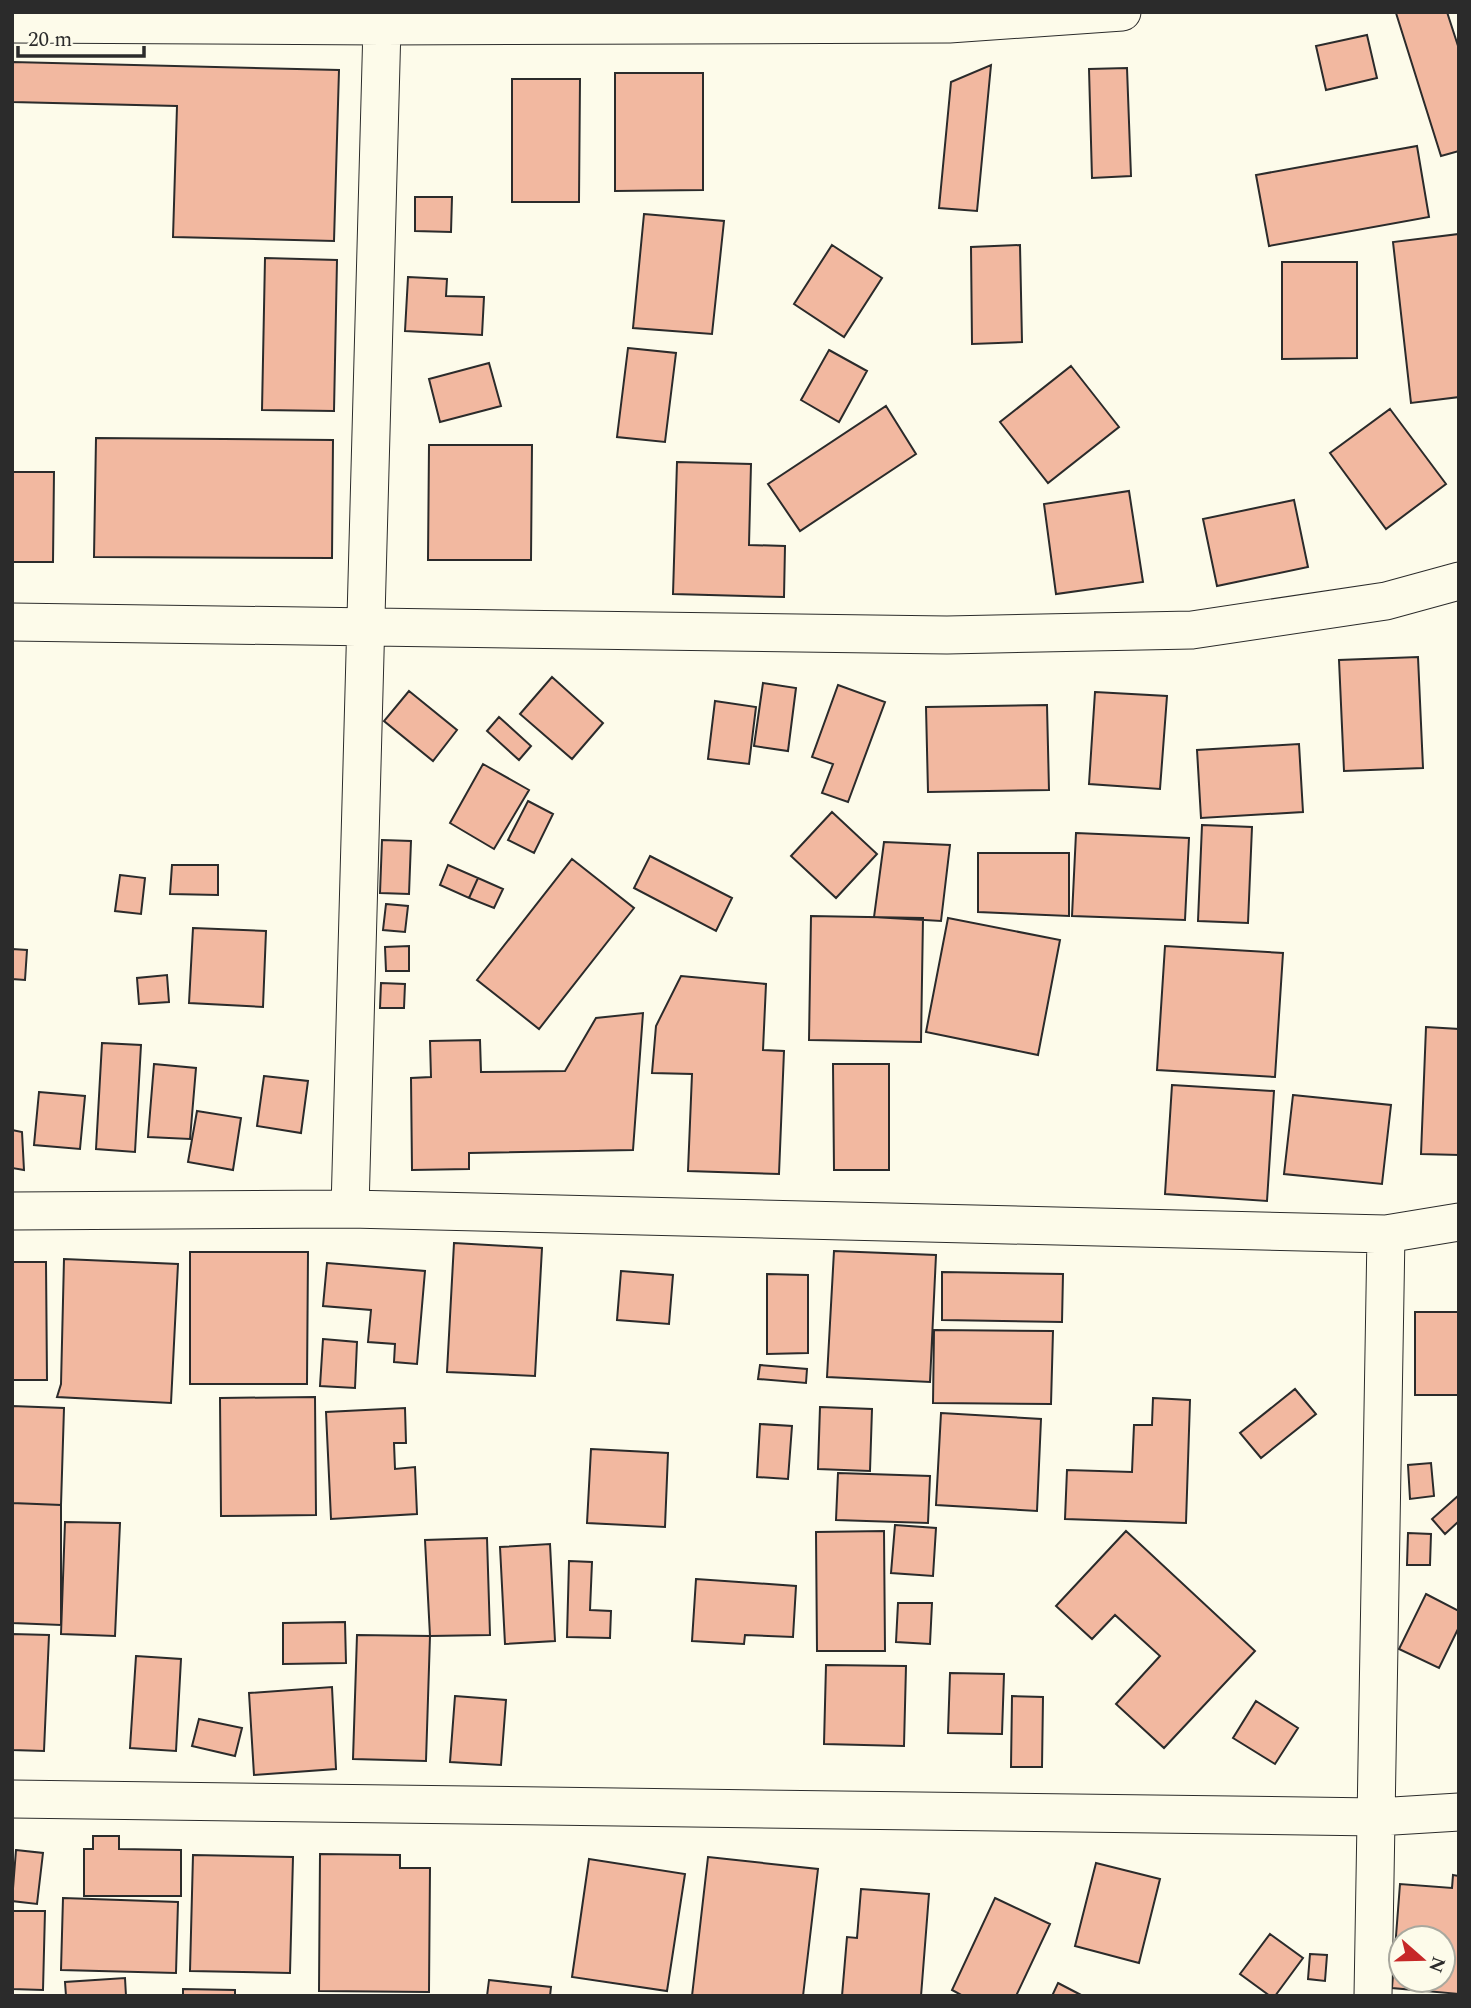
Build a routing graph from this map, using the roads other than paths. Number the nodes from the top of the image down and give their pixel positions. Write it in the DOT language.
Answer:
graph roads {
  1 [pos="1122,12"];
  2 [pos="12,24"];
  3 [pos="382,26"];
  4 [pos="1459,581"];
  5 [pos="12,622"];
  6 [pos="366,625"];
  7 [pos="350,1209"];
  8 [pos="12,1211"];
  9 [pos="1459,1222"];
  10 [pos="1386,1234"];
  11 [pos="12,1799"];
  12 [pos="1459,1812"];
  13 [pos="1377,1817"];
  14 [pos="1373,1996"];
  1 -- 3 [label="street"];
  2 -- 3 [label="street"];
  3 -- 6 [label="street"];
  4 -- 6 [label="street"];
  5 -- 6 [label="street"];
  6 -- 7 [label="street"];
  7 -- 8 [label="street"];
  7 -- 10 [label="street"];
  9 -- 10 [label="street"];
  10 -- 13 [label="street"];
  11 -- 13 [label="street"];
  12 -- 13 [label="street"];
  13 -- 14 [label="street"];
}
